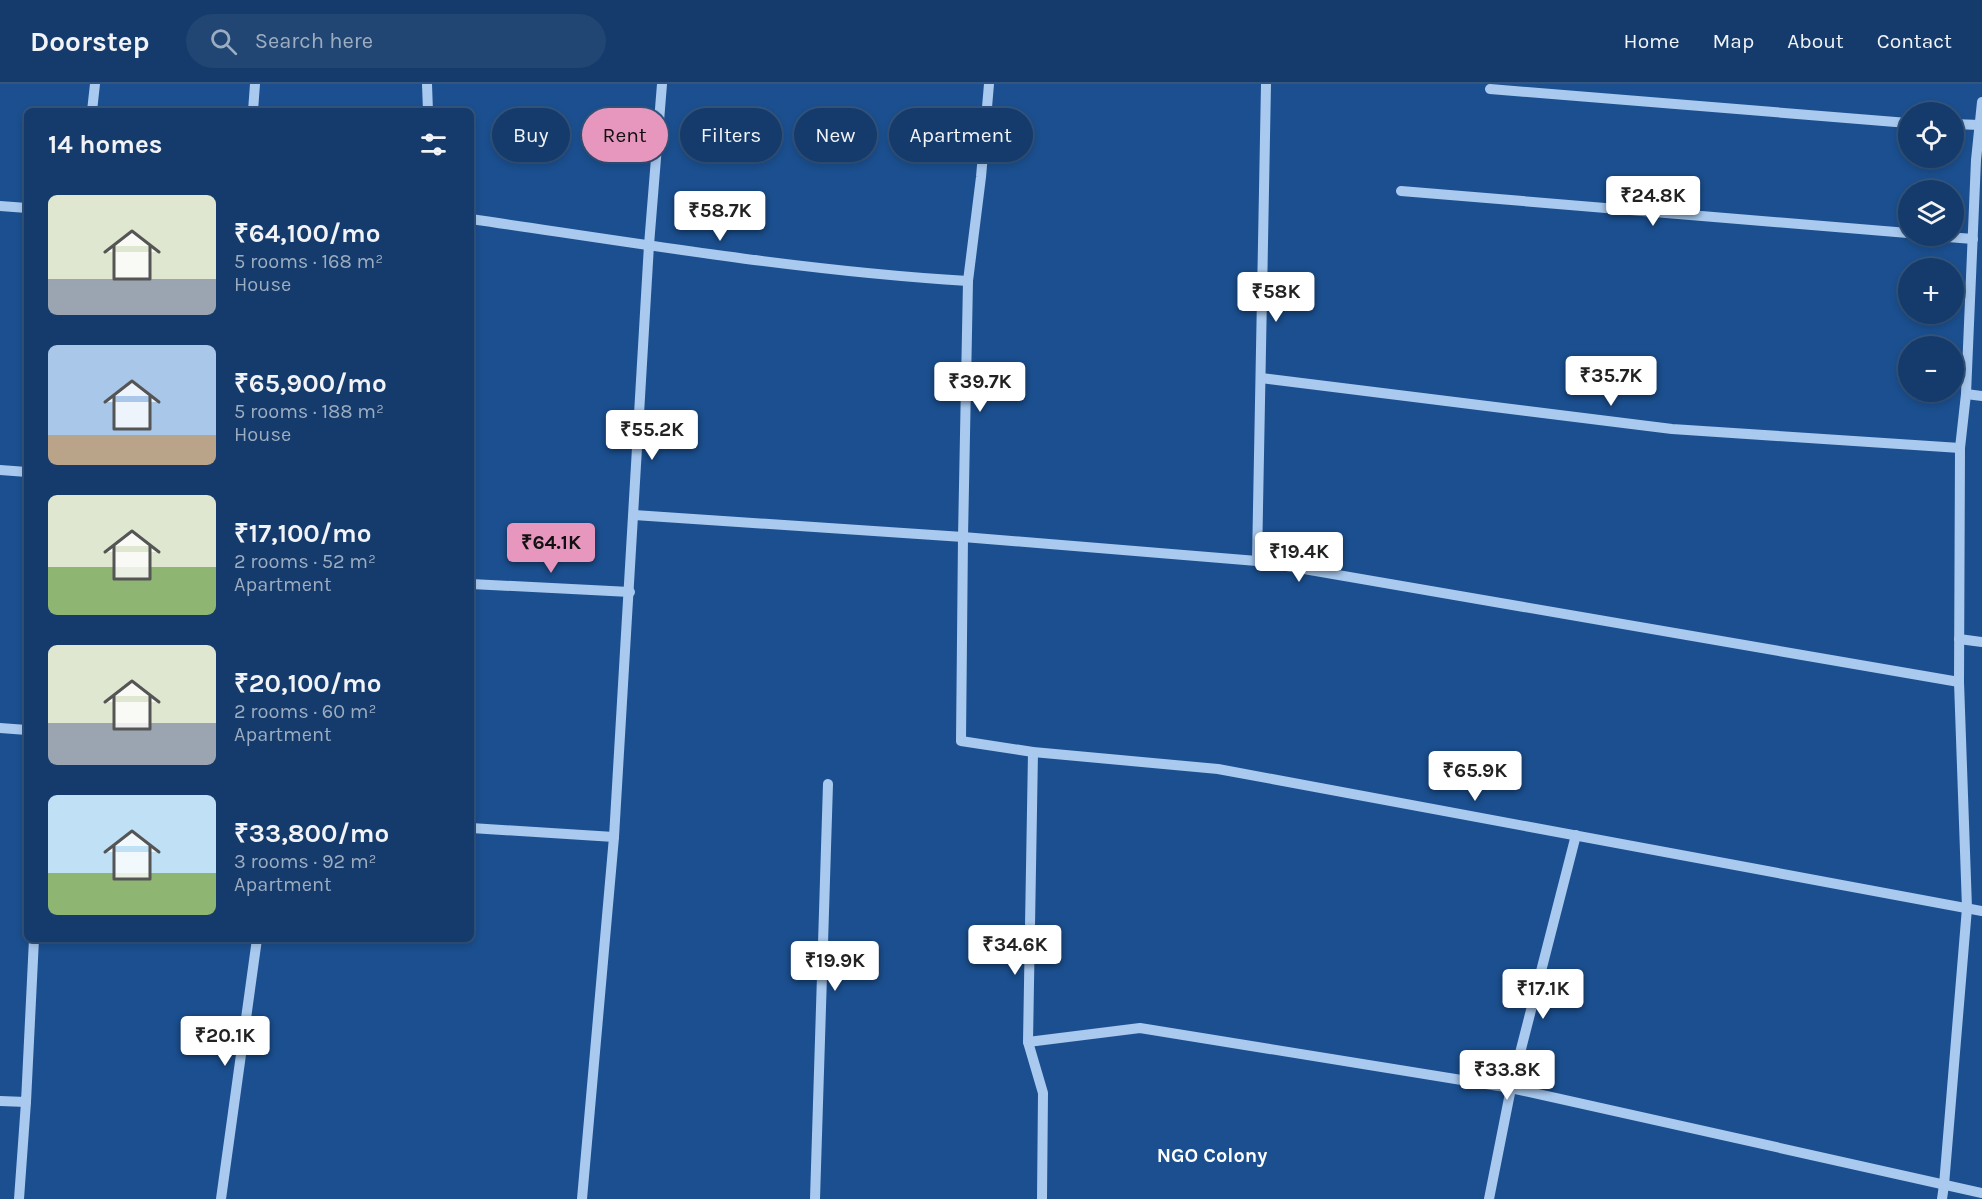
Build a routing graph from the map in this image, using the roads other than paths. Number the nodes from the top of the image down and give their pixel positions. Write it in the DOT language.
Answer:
graph roads {
  1 [pos="95,84"];
  2 [pos="255,84"];
  3 [pos="427,84"];
  4 [pos="662,84"];
  5 [pos="989,84"];
  6 [pos="1266,84"];
  7 [pos="1490,89"];
  8 [pos="1982,102"];
  9 [pos="92,108"];
  10 [pos="253,108"];
  11 [pos="428,108"];
  12 [pos="1898,122"];
  13 [pos="1964,124"];
  14 [pos="1980,124"];
  15 [pos="1979,160"];
  16 [pos="1401,191"];
  17 [pos="0,206"];
  18 [pos="24,208"];
  19 [pos="474,219"];
  20 [pos="1898,232"];
  21 [pos="1964,238"];
  22 [pos="1973,239"];
  23 [pos="649,245"];
  24 [pos="968,281"];
  25 [pos="1261,378"];
  26 [pos="1966,394"];
  27 [pos="1982,396"];
  28 [pos="1960,448"];
  29 [pos="0,470"];
  30 [pos="24,472"];
  31 [pos="634,515"];
  32 [pos="963,537"];
  33 [pos="1257,561"];
  34 [pos="474,584"];
  35 [pos="630,592"];
  36 [pos="1959,639"];
  37 [pos="1982,642"];
  38 [pos="1959,682"];
  39 [pos="0,728"];
  40 [pos="24,730"];
  41 [pos="1033,752"];
  42 [pos="828,784"];
  43 [pos="474,828"];
  44 [pos="1576,836"];
  45 [pos="614,837"];
  46 [pos="1967,908"];
  47 [pos="1982,911"];
  48 [pos="34,942"];
  49 [pos="257,942"];
  50 [pos="1028,1042"];
  51 [pos="1511,1088"];
  52 [pos="0,1101"];
  53 [pos="26,1102"];
  54 [pos="1944,1185"];
  55 [pos="1982,1193"];
  56 [pos="19,1199"];
  57 [pos="221,1199"];
  58 [pos="582,1199"];
  59 [pos="815,1199"];
  60 [pos="1042,1199"];
  61 [pos="1489,1199"];
  62 [pos="1942,1199"];
  1 -- 9 [label="street"];
  2 -- 10 [label="street"];
  3 -- 11 [label="street"];
  4 -- 23 [label="street"];
  5 -- 24 [label="street"];
  6 -- 25 [label="street"];
  7 -- 12 [label="street"];
  8 -- 14 [label="street"];
  13 -- 14 [label="street"];
  14 -- 15 [label="street"];
  15 -- 22 [label="street"];
  16 -- 20 [label="street"];
  17 -- 18 [label="street"];
  19 -- 23 [label="street"];
  21 -- 22 [label="street"];
  22 -- 26 [label="street"];
  23 -- 24 [label="street"];
  23 -- 31 [label="street"];
  24 -- 32 [label="street"];
  25 -- 28 [label="street"];
  25 -- 33 [label="street"];
  26 -- 27 [label="street"];
  26 -- 28 [label="street"];
  28 -- 36 [label="street"];
  29 -- 30 [label="street"];
  31 -- 32 [label="street"];
  31 -- 35 [label="street"];
  32 -- 33 [label="street"];
  32 -- 41 [label="street"];
  33 -- 38 [label="street"];
  34 -- 35 [label="street"];
  35 -- 45 [label="street"];
  36 -- 37 [label="street"];
  36 -- 38 [label="street"];
  38 -- 46 [label="street"];
  39 -- 40 [label="street"];
  41 -- 44 [label="street"];
  41 -- 50 [label="street"];
  42 -- 59 [label="street"];
  43 -- 45 [label="street"];
  44 -- 46 [label="street"];
  44 -- 51 [label="street"];
  45 -- 58 [label="street"];
  46 -- 47 [label="street"];
  46 -- 54 [label="street"];
  48 -- 53 [label="street"];
  49 -- 57 [label="street"];
  50 -- 51 [label="street"];
  50 -- 60 [label="street"];
  51 -- 54 [label="street"];
  51 -- 61 [label="street"];
  52 -- 53 [label="street"];
  53 -- 56 [label="street"];
  54 -- 55 [label="street"];
  54 -- 62 [label="street"];
}
